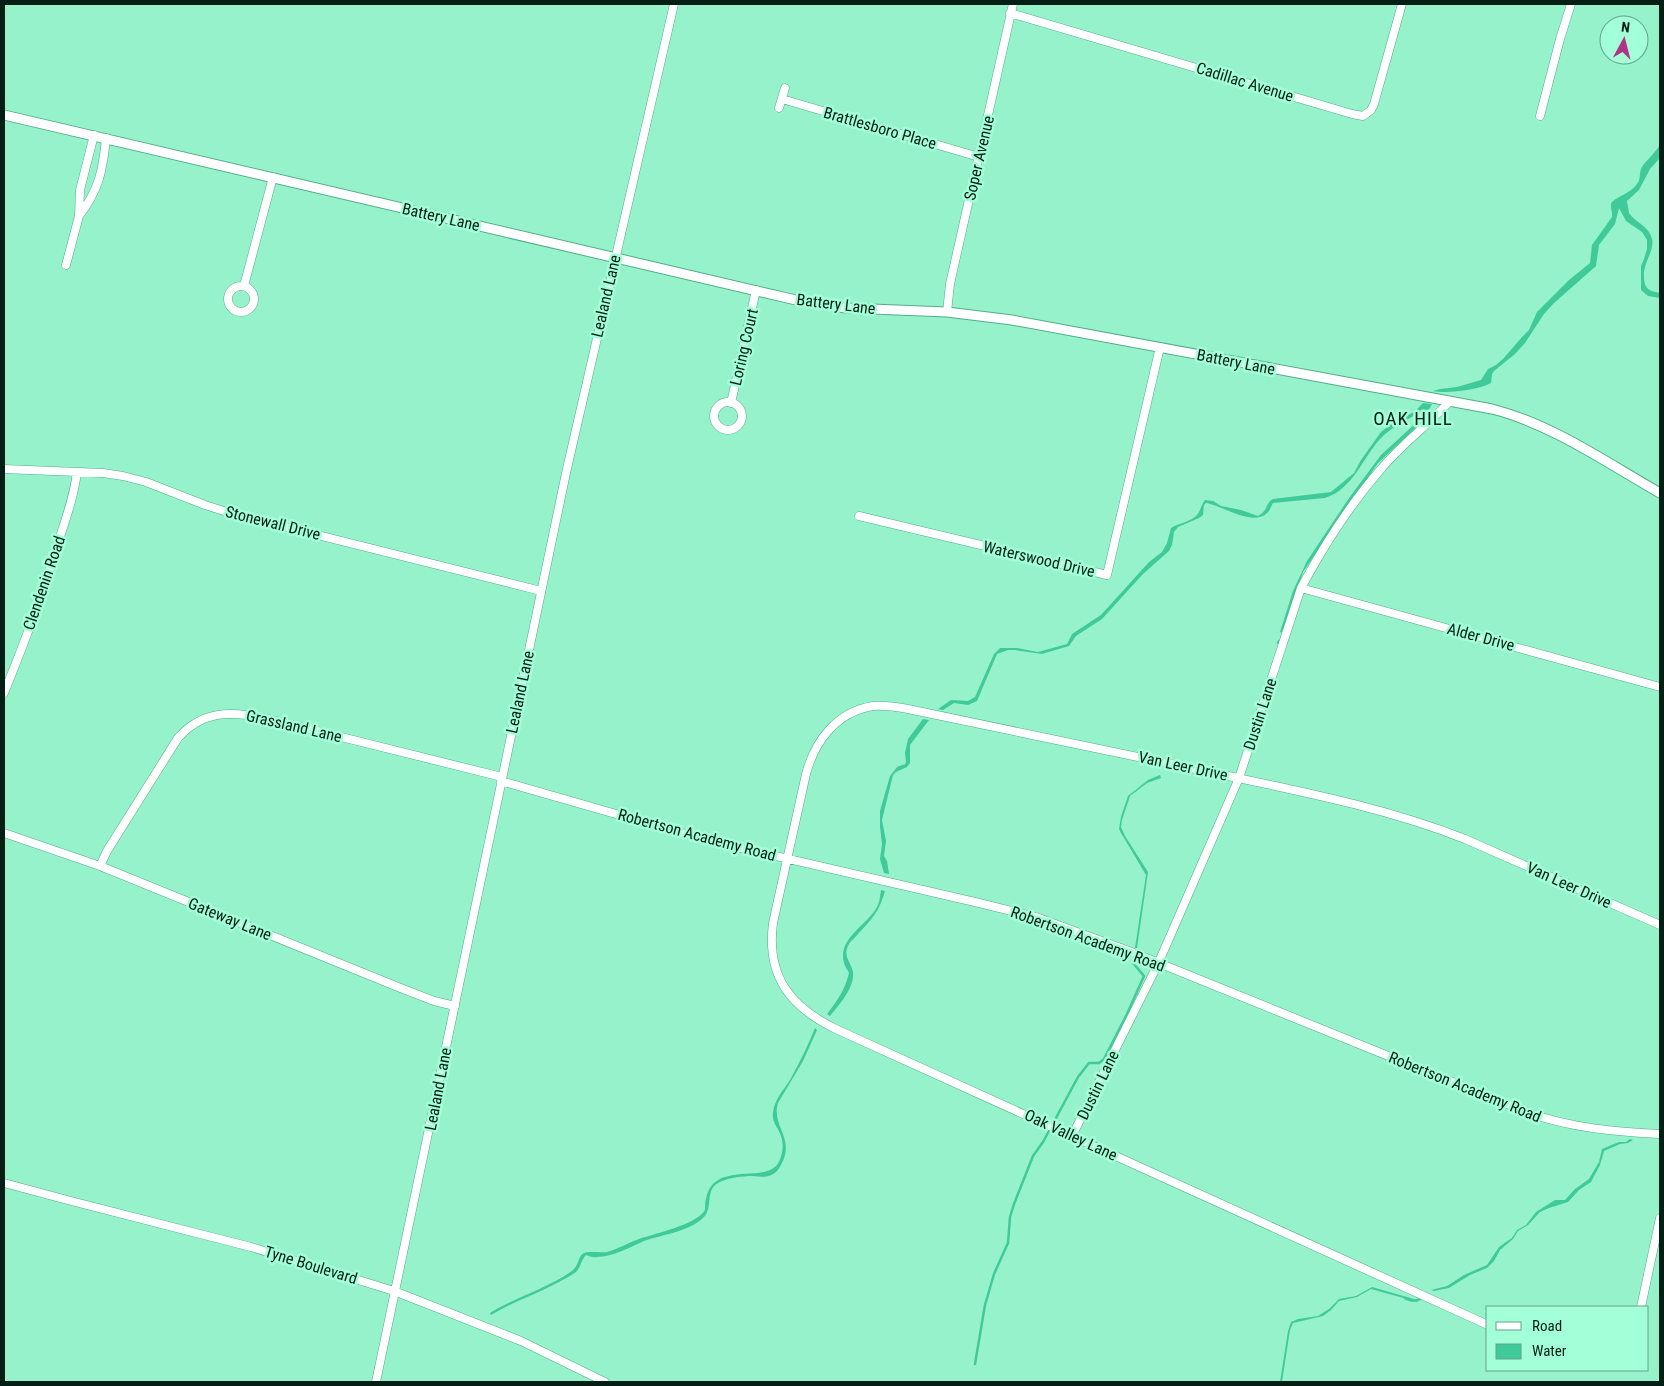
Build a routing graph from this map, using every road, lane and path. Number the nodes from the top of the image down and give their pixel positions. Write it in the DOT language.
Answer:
graph roads {
  1 [pos="674,4"];
  2 [pos="1013,4"];
  3 [pos="1402,4"];
  4 [pos="1571,4"];
  5 [pos="1010,13"];
  6 [pos="785,88"];
  7 [pos="782,99"];
  8 [pos="779,108"];
  9 [pos="4,115"];
  10 [pos="1540,116"];
  11 [pos="94,135"];
  12 [pos="106,138"];
  13 [pos="979,157"];
  14 [pos="273,177"];
  15 [pos="79,216"];
  16 [pos="615,258"];
  17 [pos="66,265"];
  18 [pos="244,286"];
  19 [pos="756,290"];
  20 [pos="947,312"];
  21 [pos="1160,347"];
  22 [pos="1450,401"];
  23 [pos="731,403"];
  24 [pos="4,469"];
  25 [pos="77,472"];
  26 [pos="1660,494"];
  27 [pos="859,516"];
  28 [pos="1302,588"];
  29 [pos="541,590"];
  30 [pos="1660,687"];
  31 [pos="4,693"];
  32 [pos="1239,778"];
  33 [pos="502,779"];
  34 [pos="4,833"];
  35 [pos="787,859"];
  36 [pos="100,866"];
  37 [pos="1660,925"];
  38 [pos="1158,964"];
  39 [pos="455,1006"];
  40 [pos="1660,1134"];
  41 [pos="1072,1136"];
  42 [pos="4,1183"];
  43 [pos="1660,1218"];
  44 [pos="394,1292"];
  45 [pos="1641,1306"];
  46 [pos="1486,1324"];
  47 [pos="376,1382"];
  48 [pos="606,1382"];
  1 -- 16 [label="street, Lealand Lane"];
  2 -- 5 [label="street, Soper Avenue"];
  3 -- 5 [label="street, Cadillac Avenue"];
  4 -- 10 [label="street"];
  5 -- 13 [label="street, Soper Avenue"];
  6 -- 7 [label="street"];
  7 -- 8 [label="street"];
  7 -- 13 [label="street, Brattlesboro Place"];
  9 -- 11 [label="main road, Battery Lane"];
  11 -- 12 [label="main road, Battery Lane"];
  11 -- 15 [label="street"];
  12 -- 14 [label="main road, Battery Lane"];
  12 -- 15 [label="street"];
  13 -- 20 [label="street, Soper Avenue"];
  14 -- 16 [label="main road, Battery Lane"];
  14 -- 18 [label="street"];
  15 -- 17 [label="street"];
  16 -- 19 [label="main road, Battery Lane"];
  16 -- 29 [label="street, Lealand Lane"];
  19 -- 20 [label="main road, Battery Lane"];
  19 -- 23 [label="street, Loring Court"];
  20 -- 21 [label="main road, Battery Lane"];
  21 -- 22 [label="main road, Battery Lane"];
  21 -- 27 [label="street, Waterswood Drive"];
  22 -- 26 [label="main road, Battery Lane"];
  22 -- 28 [label="street, Dustin Lane"];
  24 -- 25 [label="street, Stonewall Drive"];
  25 -- 29 [label="street, Stonewall Drive"];
  25 -- 31 [label="street, Clendenin Road"];
  28 -- 30 [label="street, Alder Drive"];
  28 -- 32 [label="street, Dustin Lane"];
  29 -- 33 [label="street, Lealand Lane"];
  32 -- 35 [label="street, Van Leer Drive"];
  32 -- 37 [label="street, Van Leer Drive"];
  32 -- 38 [label="street, Dustin Lane"];
  33 -- 35 [label="street, Robertson Academy Road"];
  33 -- 36 [label="street, Grassland Lane"];
  33 -- 39 [label="street, Lealand Lane"];
  34 -- 36 [label="street, Gateway Lane"];
  35 -- 38 [label="street, Robertson Academy Road"];
  35 -- 41 [label="street, Oak Valley Lane"];
  36 -- 39 [label="street, Gateway Lane"];
  38 -- 40 [label="street, Robertson Academy Road"];
  38 -- 41 [label="street, Dustin Lane"];
  39 -- 44 [label="street, Lealand Lane"];
  41 -- 46 [label="street, Oak Valley Lane"];
  42 -- 44 [label="street, Tyne Boulevard"];
  43 -- 45 [label="street"];
  44 -- 47 [label="street, Lealand Lane"];
  44 -- 48 [label="street, Tyne Boulevard"];
}
